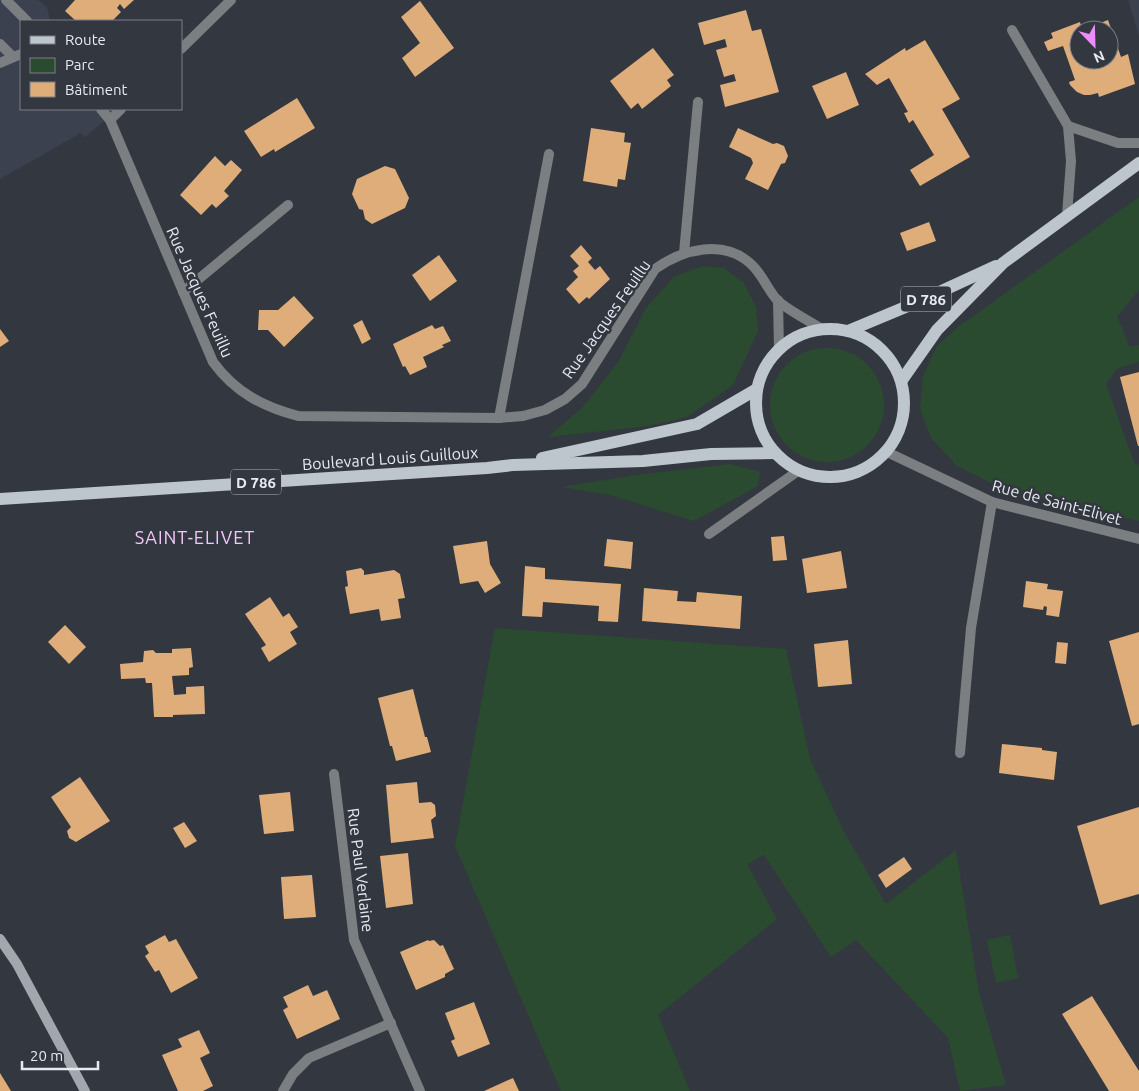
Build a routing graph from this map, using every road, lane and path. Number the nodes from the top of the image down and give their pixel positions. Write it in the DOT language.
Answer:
graph roads {
  1 [pos="6,0"];
  2 [pos="231,0"];
  3 [pos="26,20"];
  4 [pos="1012,30"];
  5 [pos="0,44"];
  6 [pos="182,48"];
  7 [pos="17,56"];
  8 [pos="0,63"];
  9 [pos="698,102"];
  10 [pos="102,110"];
  11 [pos="120,110"];
  12 [pos="110,120"];
  13 [pos="1068,126"];
  14 [pos="1139,143"];
  15 [pos="549,154"];
  16 [pos="1139,163"];
  17 [pos="288,205"];
  18 [pos="1067,215"];
  19 [pos="684,253"];
  20 [pos="1003,263"];
  21 [pos="183,292"];
  22 [pos="778,300"];
  23 [pos="822,329"];
  24 [pos="848,331"];
  25 [pos="779,350"];
  26 [pos="902,380"];
  27 [pos="757,389"];
  28 [pos="499,418"];
  29 [pos="887,452"];
  30 [pos="774,453"];
  31 [pos="513,465"];
  32 [pos="798,471"];
  33 [pos="0,499"];
  34 [pos="992,502"];
  35 [pos="709,534"];
  36 [pos="1139,539"];
  37 [pos="960,753"];
  38 [pos="334,774"];
  39 [pos="0,939"];
  40 [pos="391,1023"];
  41 [pos="85,1091"];
  42 [pos="283,1091"];
  43 [pos="420,1091"];
  1 -- 3 [label="street"];
  2 -- 6 [label="street"];
  4 -- 13 [label="street"];
  5 -- 7 [label="street"];
  7 -- 8 [label="street"];
  9 -- 19 [label="street"];
  10 -- 12 [label="street, Rue Jacques Feuillu"];
  11 -- 12 [label="street"];
  12 -- 21 [label="street, Rue Jacques Feuillu"];
  13 -- 14 [label="street"];
  13 -- 18 [label="street"];
  15 -- 28 [label="street"];
  16 -- 18 [label="main road, D 786"];
  17 -- 21 [label="street"];
  18 -- 20 [label="main road, D 786"];
  19 -- 22 [label="street, Rue Jacques Feuillu"];
  19 -- 28 [label="street, Rue Jacques Feuillu"];
  20 -- 24 [label="main road, D 786"];
  20 -- 26 [label="main road, D 786"];
  21 -- 28 [label="street, Rue Jacques Feuillu"];
  22 -- 23 [label="street, Rue Jacques Feuillu"];
  22 -- 25 [label="street"];
  23 -- 24 [label="main road"];
  23 -- 25 [label="main road"];
  24 -- 26 [label="main road"];
  25 -- 27 [label="main road"];
  26 -- 29 [label="main road"];
  27 -- 30 [label="main road"];
  27 -- 31 [label="main road, Boulevard Louis Guilloux / D 786"];
  29 -- 32 [label="main road"];
  29 -- 34 [label="street, Rue de Saint-Elivet"];
  30 -- 31 [label="main road, Boulevard Louis Guilloux / D 786"];
  30 -- 32 [label="main road"];
  31 -- 33 [label="main road, Boulevard Louis Guilloux / D 786"];
  32 -- 35 [label="street"];
  34 -- 36 [label="street, Rue de Saint-Elivet"];
  34 -- 37 [label="street"];
  38 -- 40 [label="street, Rue Paul Verlaine"];
  39 -- 41 [label="main road"];
  40 -- 42 [label="street"];
  40 -- 43 [label="street, Rue Paul Verlaine"];
}
